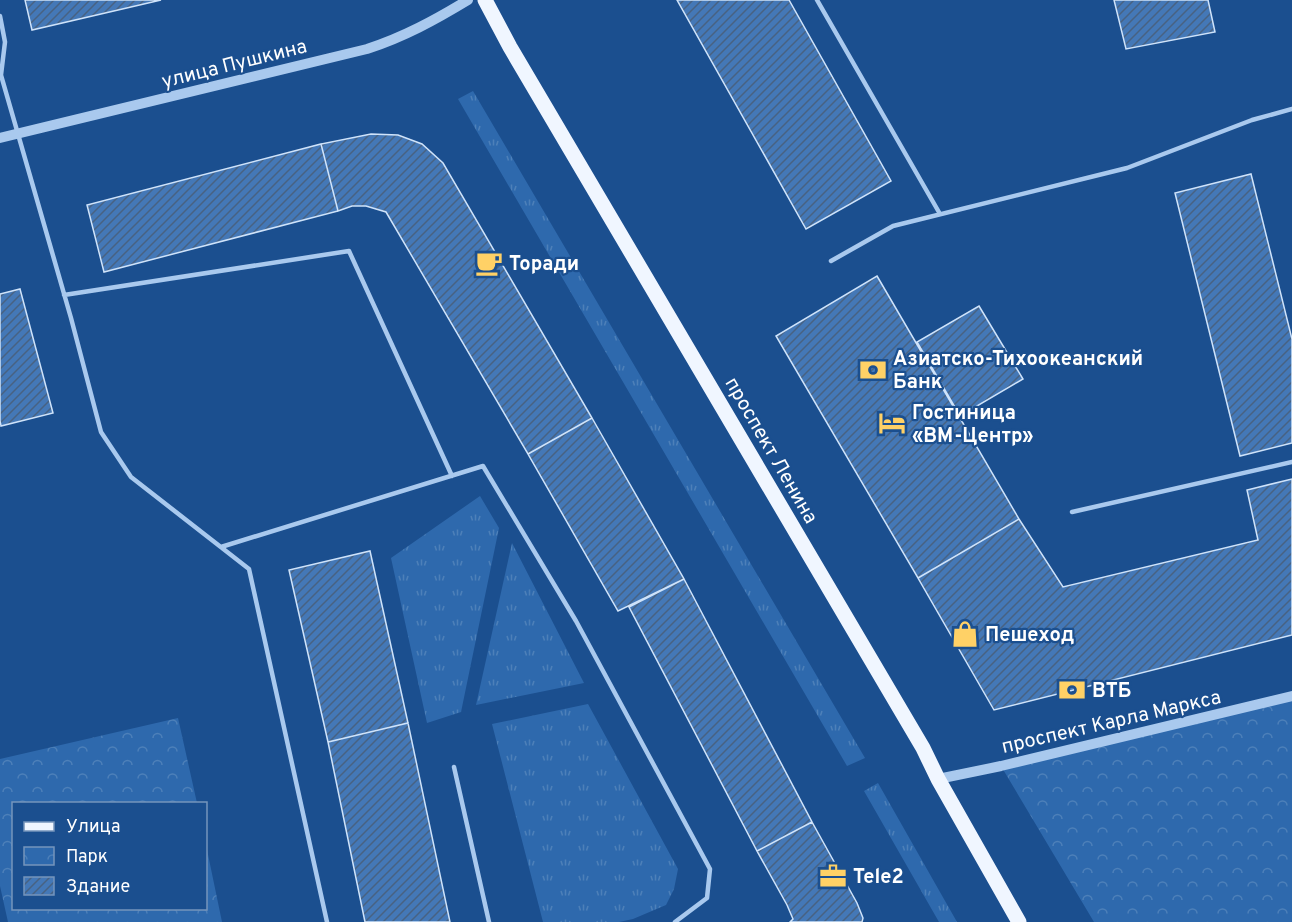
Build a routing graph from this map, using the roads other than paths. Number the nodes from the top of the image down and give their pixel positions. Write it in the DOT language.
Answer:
graph roads {
  1 [pos="468,0"];
  2 [pos="485,0"];
  3 [pos="817,0"];
  4 [pos="0,16"];
  5 [pos="1292,109"];
  6 [pos="17,134"];
  7 [pos="0,138"];
  8 [pos="940,214"];
  9 [pos="831,261"];
  10 [pos="64,295"];
  11 [pos="1292,462"];
  12 [pos="452,476"];
  13 [pos="1072,512"];
  14 [pos="221,547"];
  15 [pos="1292,696"];
  16 [pos="454,767"];
  17 [pos="938,779"];
  18 [pos="327,922"];
  19 [pos="489,922"];
  20 [pos="675,922"];
  21 [pos="1019,922"];
  1 -- 6 [label="street, улица Пушкина"];
  2 -- 17 [label="main road, проспект Ленина"];
  3 -- 8 [label="lane"];
  4 -- 6 [label="lane"];
  5 -- 8 [label="lane"];
  6 -- 7 [label="street, улица Пушкина"];
  6 -- 10 [label="lane"];
  8 -- 9 [label="lane"];
  10 -- 12 [label="lane"];
  10 -- 14 [label="lane"];
  11 -- 13 [label="lane"];
  12 -- 14 [label="lane"];
  12 -- 20 [label="lane"];
  14 -- 18 [label="lane"];
  15 -- 17 [label="street, проспект Карла Маркса"];
  16 -- 19 [label="lane"];
  17 -- 21 [label="main road, проспект Ленина"];
}
